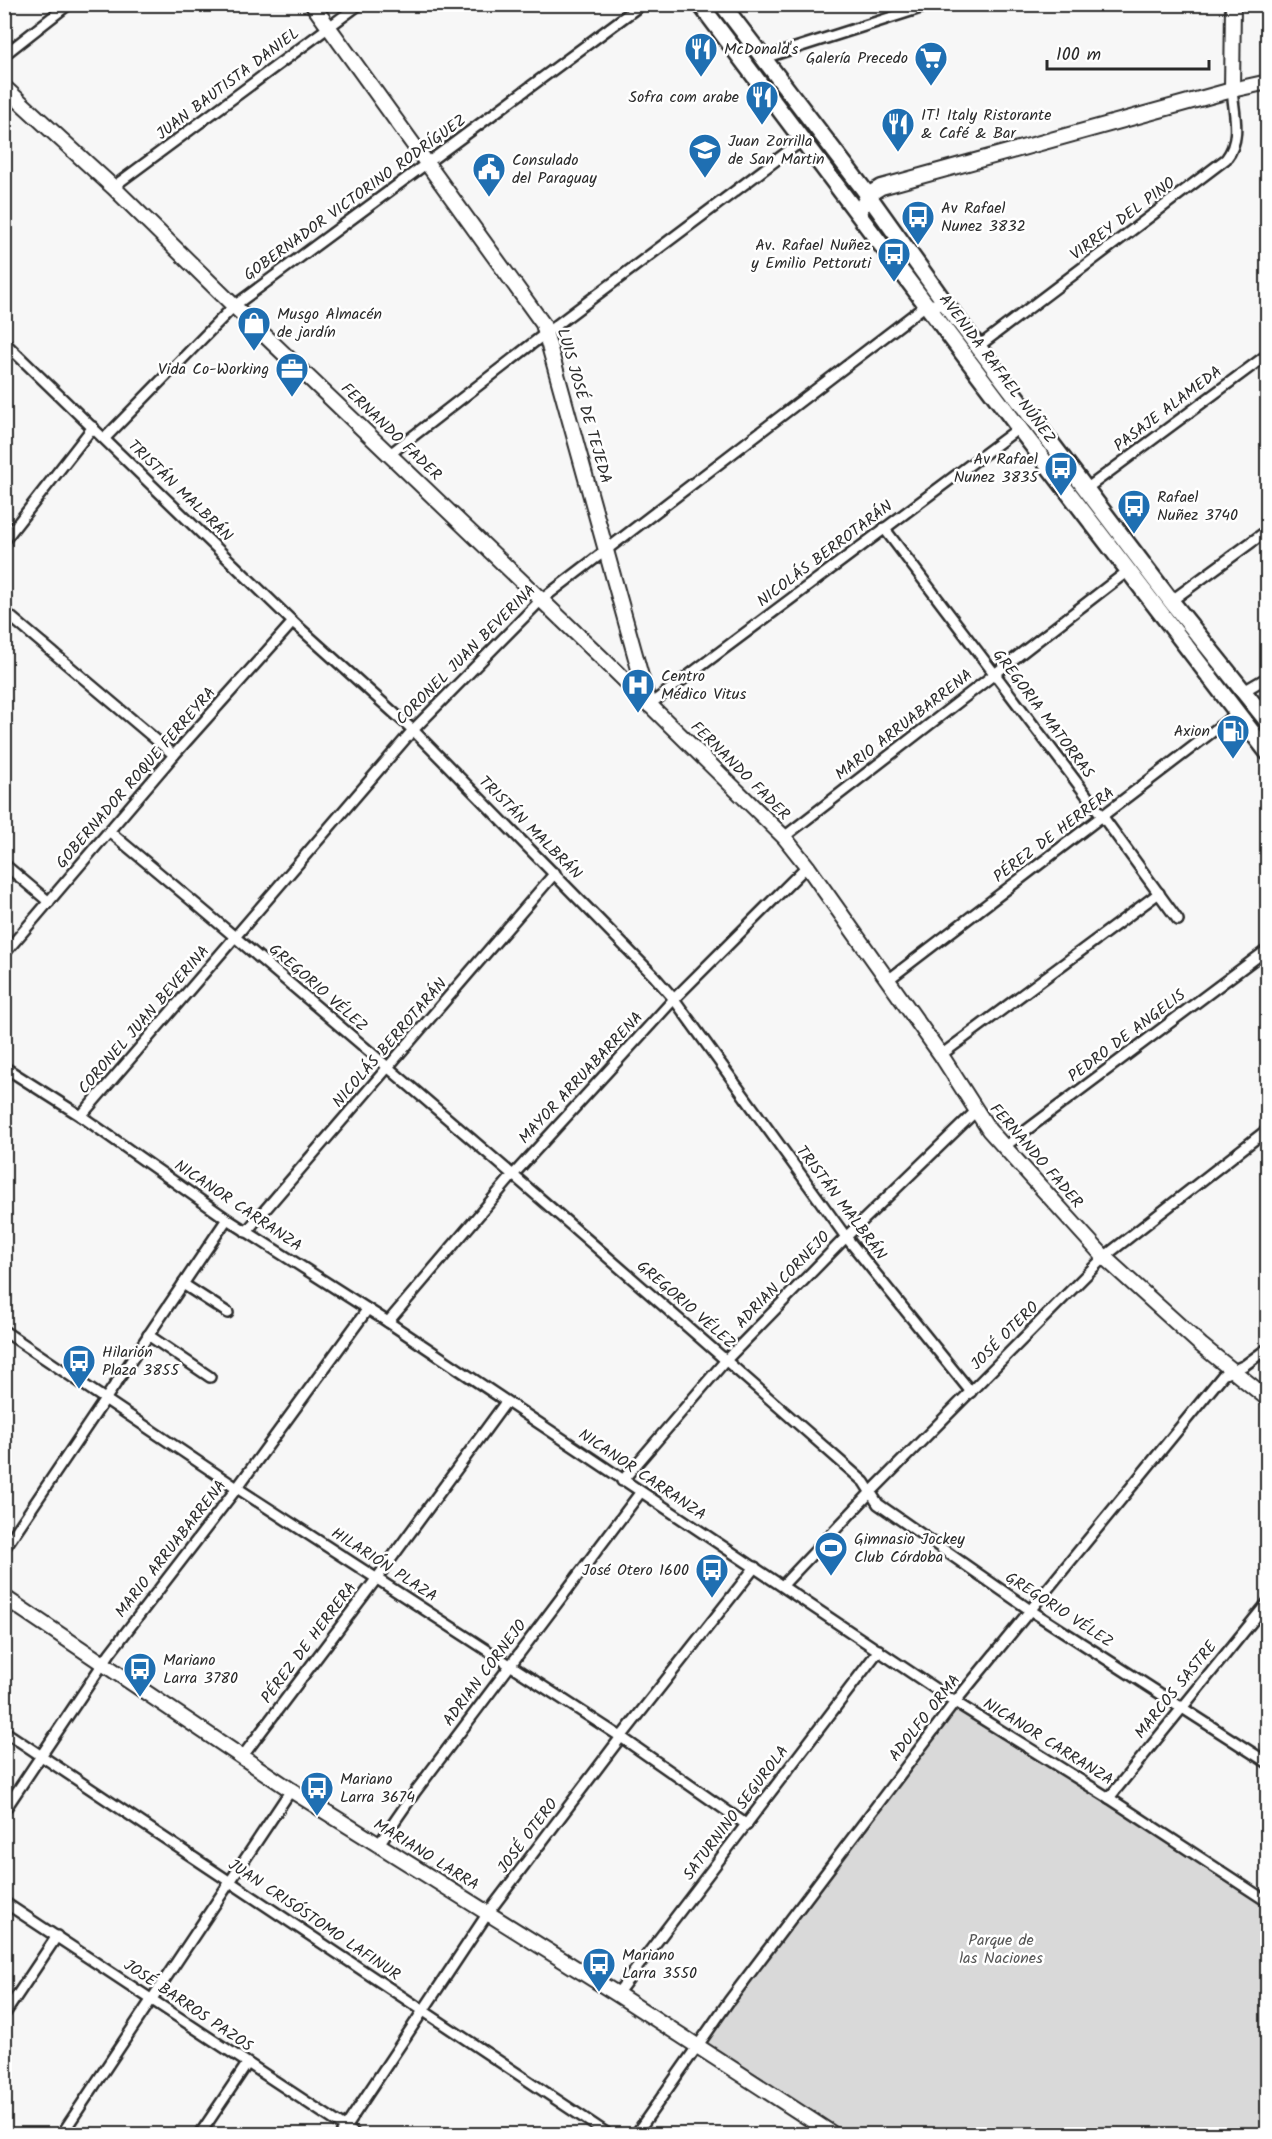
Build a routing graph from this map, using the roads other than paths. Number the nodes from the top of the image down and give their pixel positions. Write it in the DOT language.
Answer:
graph roads {
  1 [pos="69,4"];
  2 [pos="312,4"];
  3 [pos="360,4"];
  4 [pos="642,4"];
  5 [pos="700,4"];
  6 [pos="722,4"];
  7 [pos="933,4"];
  8 [pos="1233,4"];
  9 [pos="922,6"];
  10 [pos="329,27"];
  11 [pos="4,55"];
  12 [pos="764,58"];
  13 [pos="1268,82"];
  14 [pos="4,87"];
  15 [pos="1232,90"];
  16 [pos="803,140"];
  17 [pos="428,164"];
  18 [pos="113,187"];
  19 [pos="868,195"];
  20 [pos="858,214"];
  21 [pos="926,305"];
  22 [pos="234,306"];
  23 [pos="948,307"];
  24 [pos="546,333"];
  25 [pos="4,342"];
  26 [pos="980,346"];
  27 [pos="1268,354"];
  28 [pos="93,427"];
  29 [pos="1019,428"];
  30 [pos="105,438"];
  31 [pos="390,454"];
  32 [pos="1086,489"];
  33 [pos="884,528"];
  34 [pos="1268,530"];
  35 [pos="4,541"];
  36 [pos="607,548"];
  37 [pos="1129,570"];
  38 [pos="541,600"];
  39 [pos="1171,601"];
  40 [pos="4,611"];
  41 [pos="292,622"];
  42 [pos="993,674"];
  43 [pos="1268,677"];
  44 [pos="1244,691"];
  45 [pos="649,705"];
  46 [pos="1237,713"];
  47 [pos="1268,722"];
  48 [pos="412,730"];
  49 [pos="1268,753"];
  50 [pos="174,755"];
  51 [pos="1103,817"];
  52 [pos="110,832"];
  53 [pos="784,837"];
  54 [pos="4,864"];
  55 [pos="807,866"];
  56 [pos="555,873"];
  57 [pos="1159,893"];
  58 [pos="49,902"];
  59 [pos="1178,920"];
  60 [pos="236,938"];
  61 [pos="1268,949"];
  62 [pos="4,954"];
  63 [pos="888,980"];
  64 [pos="674,999"];
  65 [pos="940,1055"];
  66 [pos="4,1066"];
  67 [pos="388,1068"];
  68 [pos="976,1111"];
  69 [pos="81,1116"];
  70 [pos="1268,1129"];
  71 [pos="1004,1147"];
  72 [pos="513,1175"];
  73 [pos="227,1219"];
  74 [pos="246,1232"];
  75 [pos="846,1237"];
  76 [pos="1104,1257"];
  77 [pos="183,1284"];
  78 [pos="368,1310"];
  79 [pos="228,1313"];
  80 [pos="388,1322"];
  81 [pos="4,1330"];
  82 [pos="148,1335"];
  83 [pos="1268,1348"];
  84 [pos="726,1360"];
  85 [pos="1233,1371"];
  86 [pos="210,1377"];
  87 [pos="971,1392"];
  88 [pos="106,1399"];
  89 [pos="1268,1399"];
  90 [pos="506,1402"];
  91 [pos="622,1481"];
  92 [pos="237,1488"];
  93 [pos="871,1492"];
  94 [pos="640,1493"];
  95 [pos="4,1549"];
  96 [pos="755,1567"];
  97 [pos="377,1578"];
  98 [pos="783,1585"];
  99 [pos="4,1597"];
  100 [pos="1268,1602"];
  101 [pos="1030,1610"];
  102 [pos="879,1650"];
  103 [pos="102,1664"];
  104 [pos="510,1665"];
  105 [pos="955,1702"];
  106 [pos="1182,1707"];
  107 [pos="4,1731"];
  108 [pos="621,1737"];
  109 [pos="42,1756"];
  110 [pos="242,1757"];
  111 [pos="1268,1763"];
  112 [pos="291,1790"];
  113 [pos="1108,1797"];
  114 [pos="4,1811"];
  115 [pos="747,1825"];
  116 [pos="379,1844"];
  117 [pos="229,1882"];
  118 [pos="4,1902"];
  119 [pos="1268,1902"];
  120 [pos="488,1913"];
  121 [pos="57,1936"];
  122 [pos="617,1994"];
  123 [pos="152,2000"];
  124 [pos="423,2010"];
  125 [pos="4,2015"];
  126 [pos="698,2048"];
  127 [pos="247,2064"];
  128 [pos="343,2131"];
  129 [pos="62,2134"];
  130 [pos="200,2134"];
  131 [pos="355,2134"];
  132 [pos="608,2134"];
  133 [pos="636,2134"];
  134 [pos="833,2134"];
  1 -- 11 [label="street"];
  2 -- 10 [label="main road, LUIS JOSÉ DE TEJEDA"];
  3 -- 10 [label="street, JUAN BAUTISTA DANIEL"];
  4 -- 17 [label="street, GOBERNADOR VICTORINO RODRÍGUEZ"];
  5 -- 16 [label="main road, AVENIDA RAFAEL NÚÑEZ"];
  6 -- 12 [label="main road, AVENIDA RAFAEL NÚÑEZ"];
  7 -- 9 [label="street"];
  8 -- 15 [label="main road"];
  9 -- 12 [label="street"];
  10 -- 17 [label="main road, LUIS JOSÉ DE TEJEDA"];
  10 -- 18 [label="street, JUAN BAUTISTA DANIEL"];
  12 -- 19 [label="main road, AVENIDA RAFAEL NÚÑEZ"];
  13 -- 15 [label="main road"];
  14 -- 18 [label="main road, FERNANDO FADER"];
  15 -- 19 [label="main road"];
  15 -- 26 [label="street, VIRREY DEL PINO"];
  16 -- 20 [label="main road, AVENIDA RAFAEL NÚÑEZ"];
  16 -- 24 [label="street"];
  17 -- 22 [label="street, GOBERNADOR VICTORINO RODRÍGUEZ"];
  17 -- 24 [label="main road, LUIS JOSÉ DE TEJEDA"];
  18 -- 22 [label="main road, FERNANDO FADER"];
  19 -- 20 [label="main road"];
  19 -- 23 [label="main road, AVENIDA RAFAEL NÚÑEZ"];
  20 -- 21 [label="main road, AVENIDA RAFAEL NÚÑEZ"];
  21 -- 23 [label="street"];
  21 -- 29 [label="main road, AVENIDA RAFAEL NÚÑEZ"];
  21 -- 36 [label="street, CORONEL JUAN BEVERINA"];
  22 -- 30 [label="street, GOBERNADOR VICTORINO RODRÍGUEZ"];
  22 -- 31 [label="main road, FERNANDO FADER"];
  23 -- 26 [label="main road, AVENIDA RAFAEL NÚÑEZ"];
  24 -- 31 [label="street"];
  24 -- 36 [label="main road, LUIS JOSÉ DE TEJEDA"];
  25 -- 28 [label="street, TRISTÁN MALBRÁN"];
  26 -- 32 [label="main road, AVENIDA RAFAEL NÚÑEZ"];
  27 -- 32 [label="street, PASAJE ALAMEDA"];
  28 -- 30 [label="street, TRISTÁN MALBRÁN"];
  28 -- 35 [label="street"];
  29 -- 33 [label="street, NICOLÁS BERROTARÁN"];
  29 -- 37 [label="main road, AVENIDA RAFAEL NÚÑEZ"];
  30 -- 41 [label="street, TRISTÁN MALBRÁN"];
  31 -- 38 [label="main road, FERNANDO FADER"];
  32 -- 39 [label="main road, AVENIDA RAFAEL NÚÑEZ"];
  33 -- 42 [label="street, GREGORIA MATORRAS"];
  33 -- 45 [label="street, NICOLÁS BERROTARÁN"];
  34 -- 39 [label="street"];
  36 -- 38 [label="street, CORONEL JUAN BEVERINA"];
  36 -- 45 [label="main road, LUIS JOSÉ DE TEJEDA"];
  37 -- 42 [label="street, MARIO ARRUABARRENA"];
  37 -- 46 [label="main road, AVENIDA RAFAEL NÚÑEZ"];
  38 -- 45 [label="main road, FERNANDO FADER"];
  38 -- 48 [label="street, CORONEL JUAN BEVERINA"];
  39 -- 44 [label="main road, AVENIDA RAFAEL NÚÑEZ"];
  40 -- 50 [label="street"];
  41 -- 48 [label="street, TRISTÁN MALBRÁN"];
  41 -- 50 [label="street, GOBERNADOR ROQUE FERREYRA"];
  42 -- 51 [label="street, GREGORIA MATORRAS"];
  42 -- 53 [label="street, MARIO ARRUABARRENA"];
  43 -- 44 [label="street"];
  44 -- 47 [label="main road, AVENIDA RAFAEL NÚÑEZ"];
  45 -- 53 [label="main road, FERNANDO FADER"];
  46 -- 49 [label="main road, AVENIDA RAFAEL NÚÑEZ"];
  46 -- 51 [label="street, PÉREZ DE HERRERA"];
  48 -- 56 [label="street, TRISTÁN MALBRÁN"];
  48 -- 60 [label="street, CORONEL JUAN BEVERINA"];
  50 -- 52 [label="street, GOBERNADOR ROQUE FERREYRA"];
  51 -- 57 [label="street, GREGORIA MATORRAS"];
  51 -- 63 [label="street, PÉREZ DE HERRERA"];
  52 -- 58 [label="street, GOBERNADOR ROQUE FERREYRA"];
  52 -- 60 [label="street, GREGORIO VÉLEZ"];
  53 -- 55 [label="main road, FERNANDO FADER"];
  54 -- 58 [label="street"];
  55 -- 63 [label="main road, FERNANDO FADER"];
  55 -- 64 [label="street, MAYOR ARRUABARRENA"];
  56 -- 64 [label="street, TRISTÁN MALBRÁN"];
  56 -- 67 [label="street, NICOLÁS BERROTARÁN"];
  57 -- 59 [label="street, GREGORIA MATORRAS"];
  57 -- 65 [label="street"];
  58 -- 62 [label="street, GOBERNADOR ROQUE FERREYRA"];
  60 -- 67 [label="street, GREGORIO VÉLEZ"];
  60 -- 69 [label="street, CORONEL JUAN BEVERINA"];
  61 -- 71 [label="street, PEDRO DE ANGELIS"];
  63 -- 65 [label="main road, FERNANDO FADER"];
  64 -- 72 [label="street, MAYOR ARRUABARRENA"];
  64 -- 75 [label="street, TRISTÁN MALBRÁN"];
  65 -- 68 [label="main road, FERNANDO FADER"];
  66 -- 69 [label="street, NICANOR CARRANZA"];
  67 -- 72 [label="street, GREGORIO VÉLEZ"];
  67 -- 74 [label="street, NICOLÁS BERROTARÁN"];
  68 -- 71 [label="main road, FERNANDO FADER"];
  68 -- 75 [label="street, ADRIAN CORNEJO"];
  69 -- 73 [label="street, NICANOR CARRANZA"];
  70 -- 76 [label="street, JOSÉ OTERO"];
  71 -- 76 [label="main road, FERNANDO FADER"];
  72 -- 80 [label="street, MAYOR ARRUABARRENA"];
  72 -- 84 [label="street, GREGORIO VÉLEZ"];
  73 -- 74 [label="street, NICANOR CARRANZA"];
  73 -- 77 [label="street"];
  74 -- 78 [label="street, NICANOR CARRANZA"];
  75 -- 84 [label="street, ADRIAN CORNEJO"];
  75 -- 87 [label="street, TRISTÁN MALBRÁN"];
  76 -- 85 [label="main road, FERNANDO FADER"];
  76 -- 87 [label="street, JOSÉ OTERO"];
  77 -- 79 [label="street"];
  77 -- 82 [label="street"];
  78 -- 80 [label="street, NICANOR CARRANZA"];
  78 -- 92 [label="street, MARIO ARRUABARRENA"];
  80 -- 90 [label="street, NICANOR CARRANZA"];
  81 -- 88 [label="street, HILARIÓN PLAZA"];
  82 -- 86 [label="street"];
  82 -- 88 [label="street"];
  83 -- 85 [label="street, ADOLFO ORMA"];
  84 -- 91 [label="street, ADRIAN CORNEJO"];
  84 -- 93 [label="street, GREGORIO VÉLEZ"];
  85 -- 89 [label="main road, FERNANDO FADER"];
  85 -- 101 [label="street, ADOLFO ORMA"];
  87 -- 93 [label="street, JOSÉ OTERO"];
  88 -- 92 [label="street, HILARIÓN PLAZA"];
  88 -- 95 [label="street"];
  90 -- 91 [label="street, NICANOR CARRANZA"];
  90 -- 97 [label="street, PÉREZ DE HERRERA"];
  91 -- 94 [label="street, NICANOR CARRANZA"];
  92 -- 97 [label="street, HILARIÓN PLAZA"];
  92 -- 103 [label="street, MARIO ARRUABARRENA"];
  93 -- 98 [label="street, JOSÉ OTERO"];
  93 -- 101 [label="street, GREGORIO VÉLEZ"];
  94 -- 96 [label="street, NICANOR CARRANZA"];
  94 -- 104 [label="street, ADRIAN CORNEJO"];
  96 -- 98 [label="street, NICANOR CARRANZA"];
  96 -- 108 [label="street, JOSÉ OTERO"];
  97 -- 104 [label="street, HILARIÓN PLAZA"];
  97 -- 110 [label="street, PÉREZ DE HERRERA"];
  98 -- 102 [label="street, NICANOR CARRANZA"];
  99 -- 103 [label="main road, MARIANO LARRA"];
  100 -- 106 [label="street, MARCOS SASTRE"];
  101 -- 105 [label="street, ADOLFO ORMA"];
  101 -- 106 [label="street, GREGORIO VÉLEZ"];
  102 -- 105 [label="street, NICANOR CARRANZA"];
  102 -- 115 [label="street, SATURNINO SEGUROLA"];
  103 -- 109 [label="street, MARIO ARRUABARRENA"];
  103 -- 110 [label="main road, MARIANO LARRA"];
  104 -- 108 [label="street, HILARIÓN PLAZA"];
  104 -- 116 [label="street, ADRIAN CORNEJO"];
  105 -- 113 [label="street, NICANOR CARRANZA"];
  105 -- 126 [label="street, ADOLFO ORMA"];
  106 -- 111 [label="street, GREGORIO VÉLEZ"];
  106 -- 113 [label="street, MARCOS SASTRE"];
  107 -- 109 [label="street, JUAN CRISÓSTOMO LAFINUR"];
  108 -- 115 [label="street, HILARIÓN PLAZA"];
  108 -- 120 [label="street, JOSÉ OTERO"];
  109 -- 114 [label="street, MARIO ARRUABARRENA"];
  109 -- 117 [label="street, JUAN CRISÓSTOMO LAFINUR"];
  110 -- 112 [label="main road, MARIANO LARRA"];
  112 -- 116 [label="main road, MARIANO LARRA"];
  112 -- 117 [label="street"];
  113 -- 119 [label="street, NICANOR CARRANZA"];
  115 -- 122 [label="street, SATURNINO SEGUROLA"];
  116 -- 120 [label="main road, MARIANO LARRA"];
  117 -- 123 [label="street"];
  117 -- 124 [label="street, JUAN CRISÓSTOMO LAFINUR"];
  118 -- 121 [label="street, JOSÉ BARROS PAZOS"];
  120 -- 122 [label="main road, MARIANO LARRA"];
  120 -- 124 [label="street, JOSÉ OTERO"];
  121 -- 123 [label="street, JOSÉ BARROS PAZOS"];
  121 -- 125 [label="street"];
  122 -- 126 [label="main road, MARIANO LARRA"];
  123 -- 127 [label="street, JOSÉ BARROS PAZOS"];
  123 -- 129 [label="street"];
  124 -- 128 [label="street, JOSÉ OTERO"];
  124 -- 132 [label="street, JUAN CRISÓSTOMO LAFINUR"];
  126 -- 133 [label="street, ADOLFO ORMA"];
  126 -- 134 [label="main road, MARIANO LARRA"];
  127 -- 128 [label="street, JOSÉ BARROS PAZOS"];
  127 -- 130 [label="street"];
  128 -- 131 [label="street, JOSÉ BARROS PAZOS"];
}
